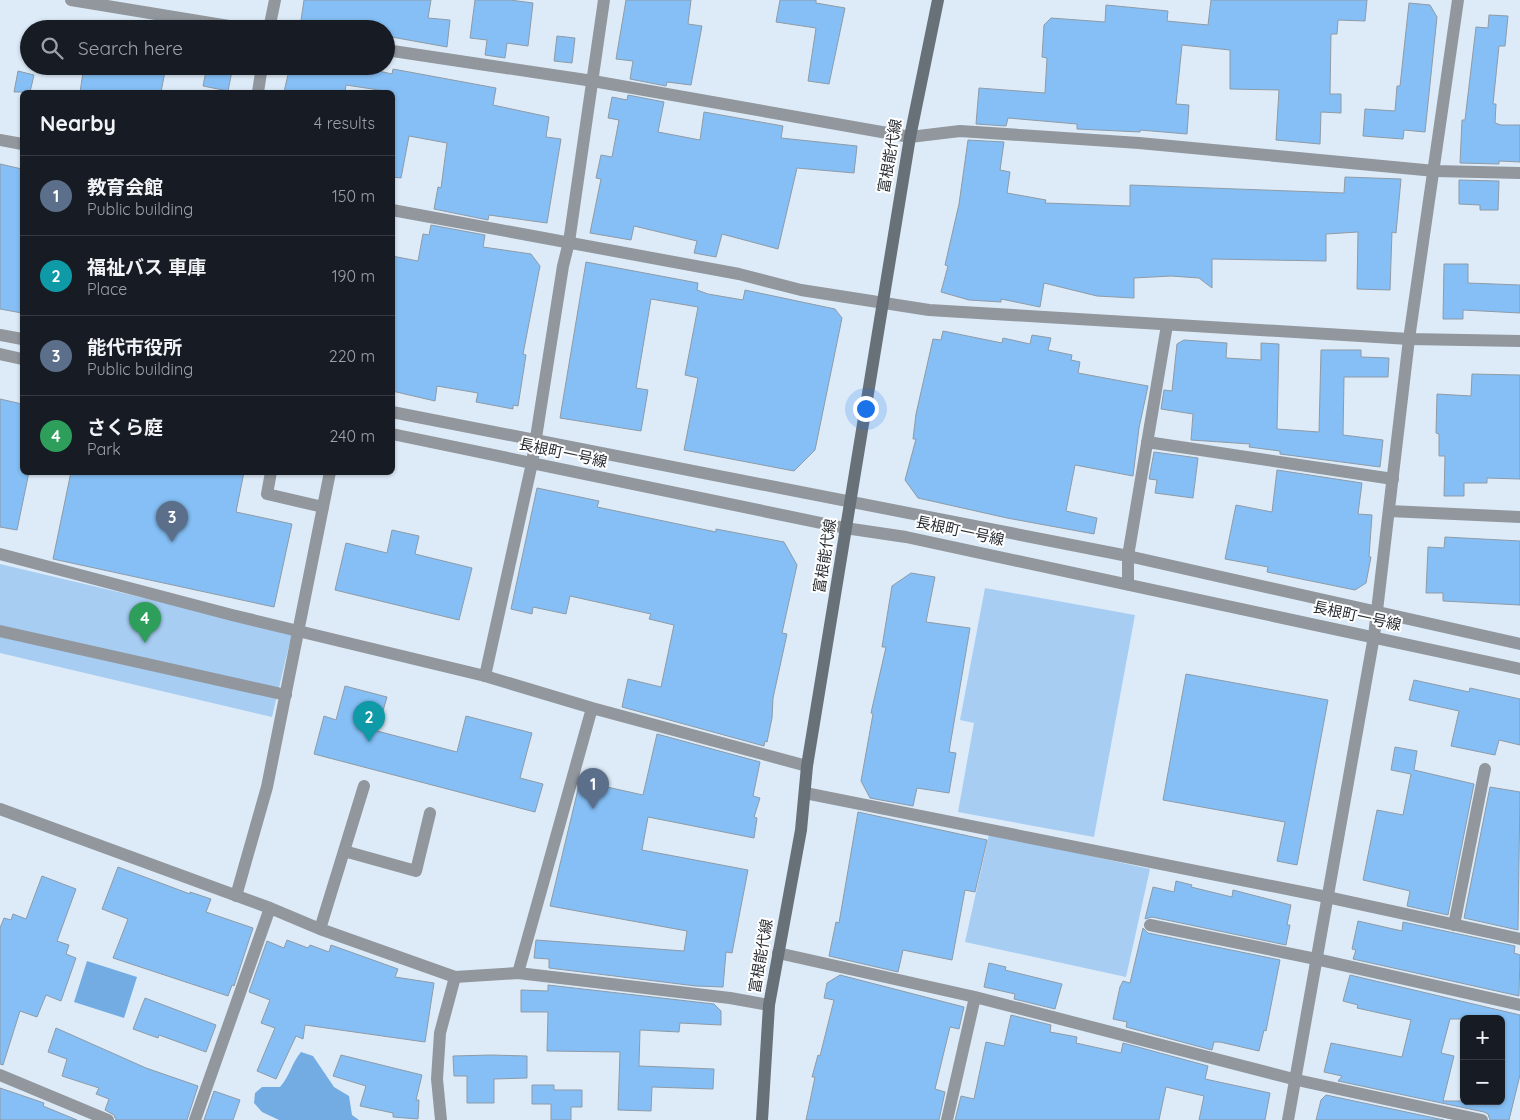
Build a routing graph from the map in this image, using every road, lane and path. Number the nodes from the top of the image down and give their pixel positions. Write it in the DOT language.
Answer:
graph roads {
  1 [pos="71,0"];
  2 [pos="275,0"];
  3 [pos="604,0"];
  4 [pos="938,0"];
  5 [pos="1458,0"];
  6 [pos="192,20"];
  7 [pos="271,20"];
  8 [pos="395,51"];
  9 [pos="261,75"];
  10 [pos="593,81"];
  11 [pos="258,90"];
  12 [pos="910,137"];
  13 [pos="0,140"];
  14 [pos="20,144"];
  15 [pos="1435,171"];
  16 [pos="1520,173"];
  17 [pos="395,211"];
  18 [pos="569,242"];
  19 [pos="882,304"];
  20 [pos="1167,325"];
  21 [pos="0,335"];
  22 [pos="20,339"];
  23 [pos="1409,339"];
  24 [pos="1520,341"];
  25 [pos="0,354"];
  26 [pos="20,359"];
  27 [pos="395,413"];
  28 [pos="395,435"];
  29 [pos="535,439"];
  30 [pos="1147,442"];
  31 [pos="532,463"];
  32 [pos="271,475"];
  33 [pos="329,475"];
  34 [pos="1393,479"];
  35 [pos="851,503"];
  36 [pos="323,507"];
  37 [pos="1389,510"];
  38 [pos="1520,517"];
  39 [pos="845,528"];
  40 [pos="0,554"];
  41 [pos="1128,556"];
  42 [pos="1128,583"];
  43 [pos="1377,611"];
  44 [pos="0,631"];
  45 [pos="299,632"];
  46 [pos="1374,636"];
  47 [pos="1520,644"];
  48 [pos="1520,669"];
  49 [pos="485,676"];
  50 [pos="286,695"];
  51 [pos="592,708"];
  52 [pos="807,766"];
  53 [pos="1486,769"];
  54 [pos="364,786"];
  55 [pos="805,794"];
  56 [pos="0,809"];
  57 [pos="430,813"];
  58 [pos="344,851"];
  59 [pos="236,896"];
  60 [pos="1327,896"];
  61 [pos="270,908"];
  62 [pos="1150,925"];
  63 [pos="1454,925"];
  64 [pos="320,929"];
  65 [pos="1520,939"];
  66 [pos="778,953"];
  67 [pos="1316,959"];
  68 [pos="518,973"];
  69 [pos="455,977"];
  70 [pos="975,997"];
  71 [pos="769,1005"];
  72 [pos="1520,1005"];
  73 [pos="0,1075"];
  74 [pos="1297,1080"];
  75 [pos="108,1120"];
  76 [pos="194,1120"];
  77 [pos="441,1120"];
  78 [pos="762,1120"];
  79 [pos="947,1120"];
  80 [pos="1288,1120"];
  81 [pos="1482,1120"];
  1 -- 6 [label="street"];
  2 -- 7 [label="street"];
  3 -- 10 [label="street"];
  4 -- 12 [label="main road, 富根能代線"];
  5 -- 15 [label="street"];
  8 -- 10 [label="street"];
  9 -- 11 [label="street"];
  10 -- 12 [label="street"];
  10 -- 18 [label="street"];
  12 -- 15 [label="street"];
  12 -- 19 [label="main road, 富根能代線"];
  13 -- 14 [label="street"];
  15 -- 16 [label="street"];
  15 -- 23 [label="street"];
  17 -- 18 [label="street"];
  18 -- 19 [label="street"];
  18 -- 29 [label="street"];
  19 -- 20 [label="street"];
  19 -- 35 [label="main road, 富根能代線"];
  20 -- 23 [label="street"];
  20 -- 30 [label="street"];
  21 -- 22 [label="street"];
  23 -- 24 [label="street"];
  23 -- 34 [label="street"];
  25 -- 26 [label="street"];
  27 -- 29 [label="street"];
  28 -- 31 [label="street, 長根町一号線"];
  29 -- 31 [label="street"];
  29 -- 35 [label="street"];
  30 -- 34 [label="street"];
  30 -- 41 [label="street"];
  31 -- 39 [label="street, 長根町一号線"];
  31 -- 49 [label="street"];
  32 -- 36 [label="street"];
  33 -- 36 [label="street"];
  34 -- 37 [label="street"];
  35 -- 39 [label="main road, 富根能代線"];
  35 -- 41 [label="street"];
  36 -- 45 [label="street"];
  37 -- 38 [label="street"];
  37 -- 43 [label="street"];
  39 -- 42 [label="street, 長根町一号線"];
  39 -- 52 [label="main road, 富根能代線"];
  40 -- 45 [label="street"];
  41 -- 42 [label="street"];
  41 -- 43 [label="street"];
  42 -- 46 [label="street, 長根町一号線"];
  43 -- 46 [label="street"];
  43 -- 47 [label="street"];
  44 -- 50 [label="street"];
  45 -- 49 [label="street"];
  45 -- 50 [label="street"];
  46 -- 48 [label="street, 長根町一号線"];
  46 -- 60 [label="street"];
  49 -- 51 [label="street"];
  50 -- 59 [label="street"];
  51 -- 52 [label="street"];
  51 -- 68 [label="street"];
  52 -- 55 [label="main road, 富根能代線"];
  53 -- 63 [label="street"];
  54 -- 58 [label="street"];
  55 -- 60 [label="street"];
  55 -- 66 [label="main road, 富根能代線"];
  56 -- 59 [label="street"];
  57 -- 58 [label="street"];
  58 -- 64 [label="street"];
  59 -- 61 [label="street"];
  60 -- 63 [label="street"];
  60 -- 67 [label="street"];
  61 -- 64 [label="street"];
  61 -- 76 [label="street"];
  62 -- 67 [label="street"];
  63 -- 65 [label="street"];
  64 -- 69 [label="street"];
  66 -- 70 [label="street"];
  66 -- 71 [label="main road, 富根能代線"];
  67 -- 72 [label="street"];
  67 -- 74 [label="street"];
  68 -- 69 [label="street"];
  68 -- 71 [label="street"];
  69 -- 77 [label="street"];
  70 -- 74 [label="street"];
  70 -- 79 [label="street"];
  71 -- 78 [label="main road, 富根能代線"];
  73 -- 75 [label="street"];
  74 -- 80 [label="street"];
  74 -- 81 [label="street"];
}
